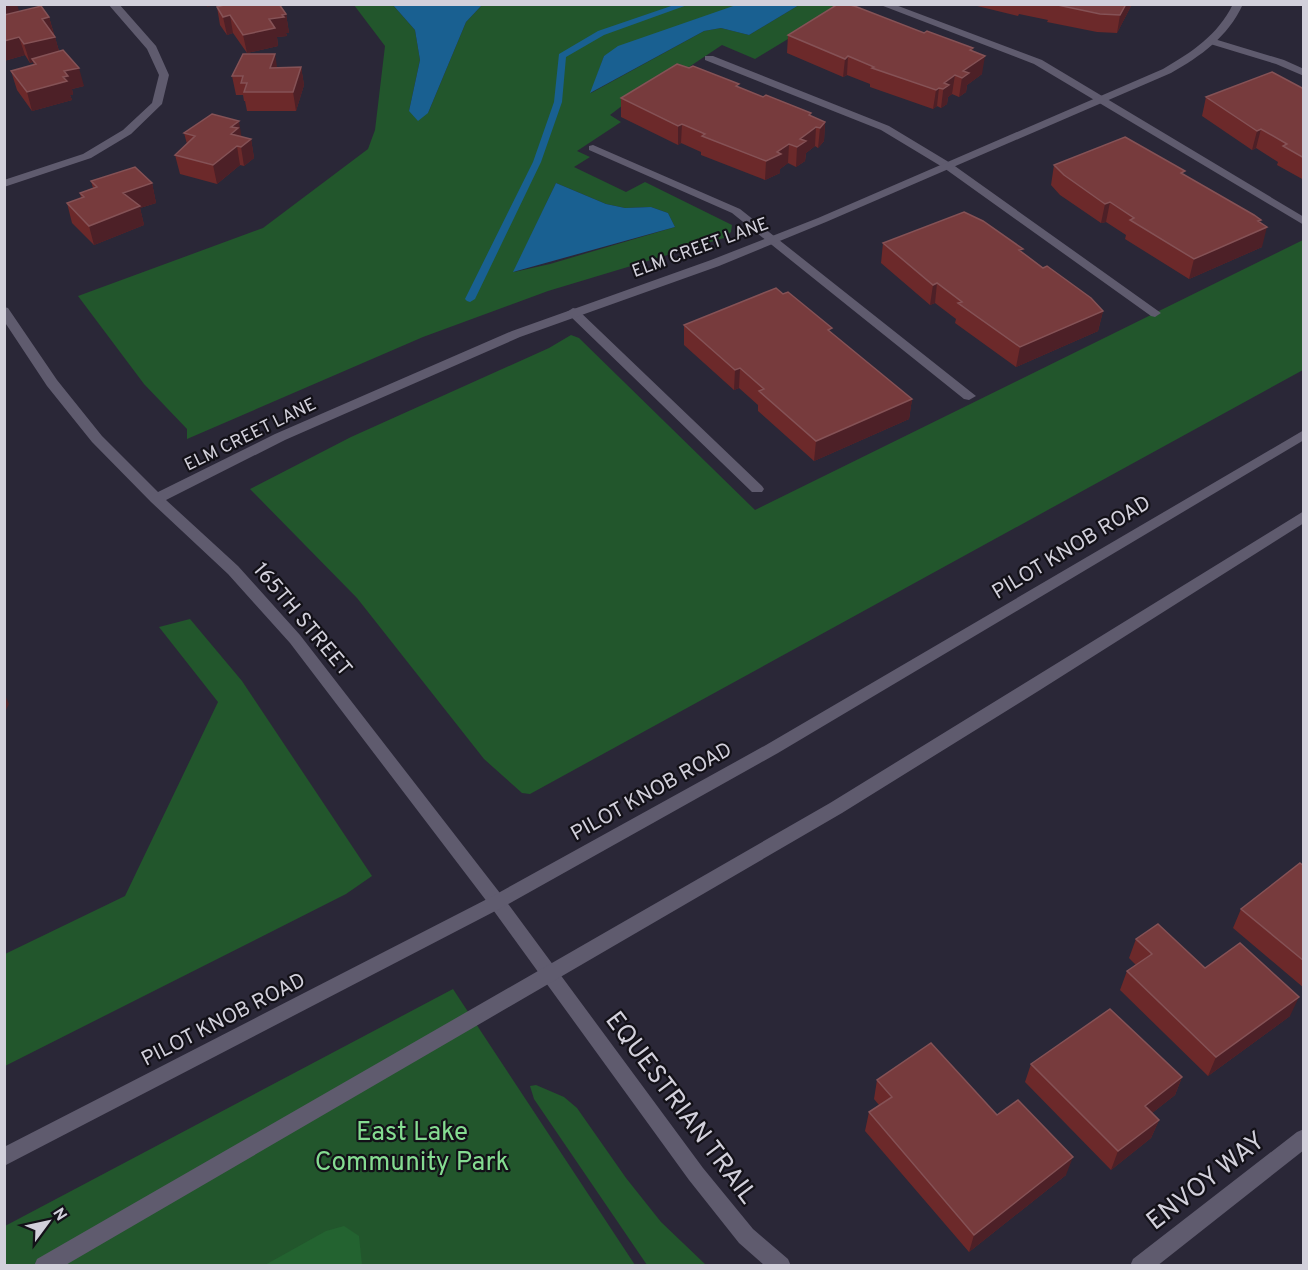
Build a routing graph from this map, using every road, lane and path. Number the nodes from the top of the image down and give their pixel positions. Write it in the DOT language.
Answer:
graph roads {
  1 [pos="113,4"];
  2 [pos="884,4"];
  3 [pos="1238,4"];
  4 [pos="1211,41"];
  5 [pos="709,58"];
  6 [pos="1304,73"];
  7 [pos="1102,99"];
  8 [pos="593,148"];
  9 [pos="948,166"];
  10 [pos="4,184"];
  11 [pos="1304,222"];
  12 [pos="772,240"];
  13 [pos="4,310"];
  14 [pos="573,312"];
  15 [pos="1155,313"];
  16 [pos="969,396"];
  17 [pos="1304,434"];
  18 [pos="757,489"];
  19 [pos="156,499"];
  20 [pos="1304,516"];
  21 [pos="497,902"];
  22 [pos="548,974"];
  23 [pos="1304,1138"];
  24 [pos="4,1157"];
  25 [pos="44,1266"];
  26 [pos="781,1266"];
  27 [pos="1140,1266"];
  1 -- 10 [label="street"];
  2 -- 7 [label="street"];
  3 -- 4 [label="street, ELM CREET LANE"];
  4 -- 6 [label="street"];
  4 -- 7 [label="street, ELM CREET LANE"];
  5 -- 9 [label="street"];
  7 -- 9 [label="street, ELM CREET LANE"];
  7 -- 11 [label="street"];
  8 -- 12 [label="street"];
  9 -- 12 [label="street, ELM CREET LANE"];
  9 -- 15 [label="street"];
  12 -- 14 [label="street, ELM CREET LANE"];
  12 -- 16 [label="street"];
  13 -- 19 [label="street, 165TH STREET"];
  14 -- 18 [label="street"];
  14 -- 19 [label="street, ELM CREET LANE"];
  17 -- 21 [label="street, PILOT KNOB ROAD"];
  19 -- 21 [label="street, 165TH STREET"];
  20 -- 22 [label="street"];
  21 -- 22 [label="street, 165TH STREET"];
  21 -- 24 [label="street, PILOT KNOB ROAD"];
  22 -- 25 [label="street"];
  22 -- 26 [label="street, EQUESTRIAN TRAIL"];
  23 -- 27 [label="street, ENVOY WAY"];
}
